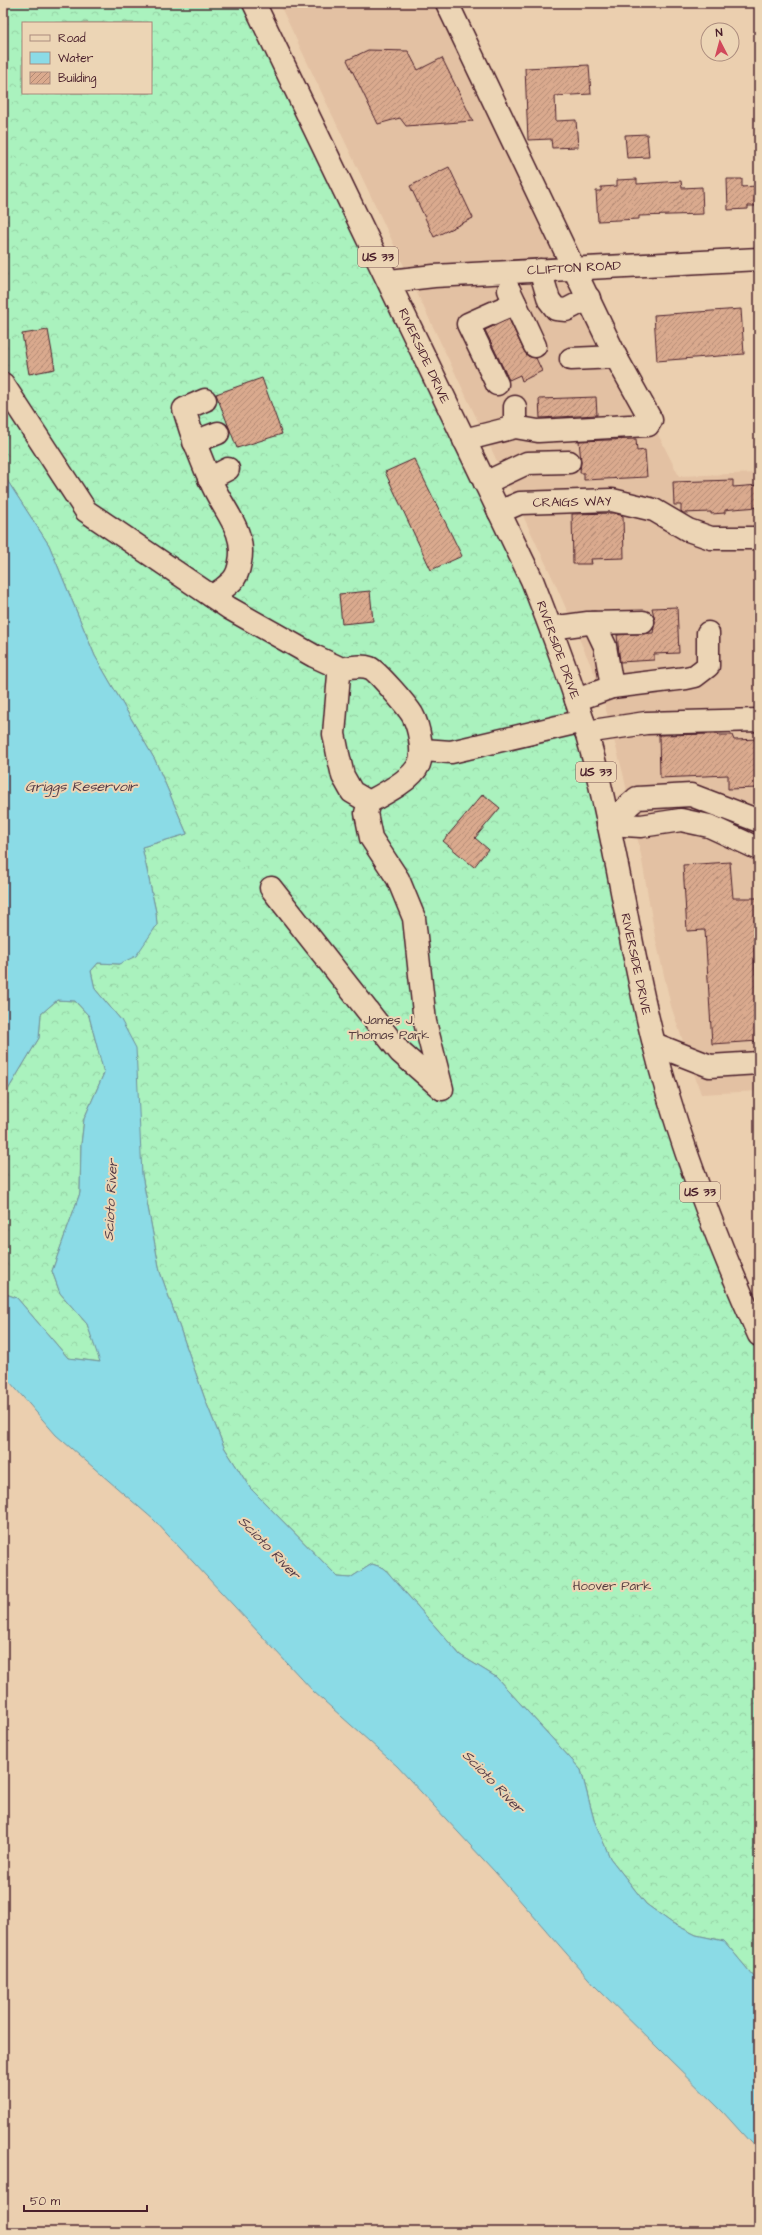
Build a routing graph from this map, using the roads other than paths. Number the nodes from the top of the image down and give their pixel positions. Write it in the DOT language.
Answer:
graph roads {
  1 [pos="254,3"];
  2 [pos="447,3"];
  3 [pos="759,259"];
  4 [pos="574,268"];
  5 [pos="540,270"];
  6 [pos="502,272"];
  7 [pos="390,281"];
  8 [pos="589,298"];
  9 [pos="515,303"];
  10 [pos="535,346"];
  11 [pos="616,357"];
  12 [pos="571,358"];
  13 [pos="3,384"];
  14 [pos="497,384"];
  15 [pos="205,400"];
  16 [pos="218,433"];
  17 [pos="464,440"];
  18 [pos="194,442"];
  19 [pos="568,462"];
  20 [pos="485,483"];
  21 [pos="499,512"];
  22 [pos="759,538"];
  23 [pos="212,596"];
  24 [pos="643,622"];
  25 [pos="594,623"];
  26 [pos="551,628"];
  27 [pos="708,633"];
  28 [pos="342,668"];
  29 [pos="612,688"];
  30 [pos="576,700"];
  31 [pos="759,720"];
  32 [pos="584,727"];
  33 [pos="423,750"];
  34 [pos="369,802"];
  35 [pos="759,821"];
  36 [pos="608,824"];
  37 [pos="759,849"];
  38 [pos="270,888"];
  39 [pos="654,1044"];
  40 [pos="759,1063"];
  41 [pos="759,1335"];
  1 -- 7 [label="main road, RIVERSIDE DRIVE / US 33"];
  2 -- 4 [label="main road"];
  3 -- 4 [label="main road, CLIFTON ROAD"];
  4 -- 5 [label="main road, CLIFTON ROAD"];
  4 -- 8 [label="main road"];
  5 -- 6 [label="main road, CLIFTON ROAD"];
  5 -- 8 [label="main road"];
  6 -- 7 [label="main road, CLIFTON ROAD"];
  6 -- 9 [label="main road"];
  7 -- 17 [label="main road, RIVERSIDE DRIVE / US 33"];
  8 -- 11 [label="main road"];
  9 -- 10 [label="main road"];
  9 -- 14 [label="main road"];
  11 -- 12 [label="main road"];
  11 -- 17 [label="main road"];
  13 -- 23 [label="main road"];
  15 -- 18 [label="main road"];
  16 -- 18 [label="main road"];
  17 -- 20 [label="main road, RIVERSIDE DRIVE / US 33"];
  18 -- 23 [label="main road"];
  19 -- 20 [label="main road"];
  20 -- 21 [label="main road, RIVERSIDE DRIVE / US 33"];
  21 -- 22 [label="main road, CRAIGS WAY"];
  21 -- 26 [label="main road, RIVERSIDE DRIVE / US 33"];
  23 -- 28 [label="main road"];
  24 -- 25 [label="main road"];
  25 -- 26 [label="main road"];
  25 -- 29 [label="main road"];
  26 -- 30 [label="main road, RIVERSIDE DRIVE / US 33"];
  27 -- 29 [label="main road"];
  28 -- 33 [label="main road"];
  28 -- 34 [label="main road"];
  29 -- 30 [label="main road"];
  30 -- 32 [label="main road, RIVERSIDE DRIVE / US 33"];
  31 -- 32 [label="main road"];
  32 -- 33 [label="main road"];
  32 -- 36 [label="main road, RIVERSIDE DRIVE / US 33"];
  33 -- 34 [label="main road"];
  34 -- 38 [label="main road"];
  35 -- 36 [label="main road"];
  36 -- 37 [label="main road"];
  36 -- 39 [label="main road, RIVERSIDE DRIVE / US 33"];
  39 -- 40 [label="main road"];
  39 -- 41 [label="main road, RIVERSIDE DRIVE / US 33"];
}
